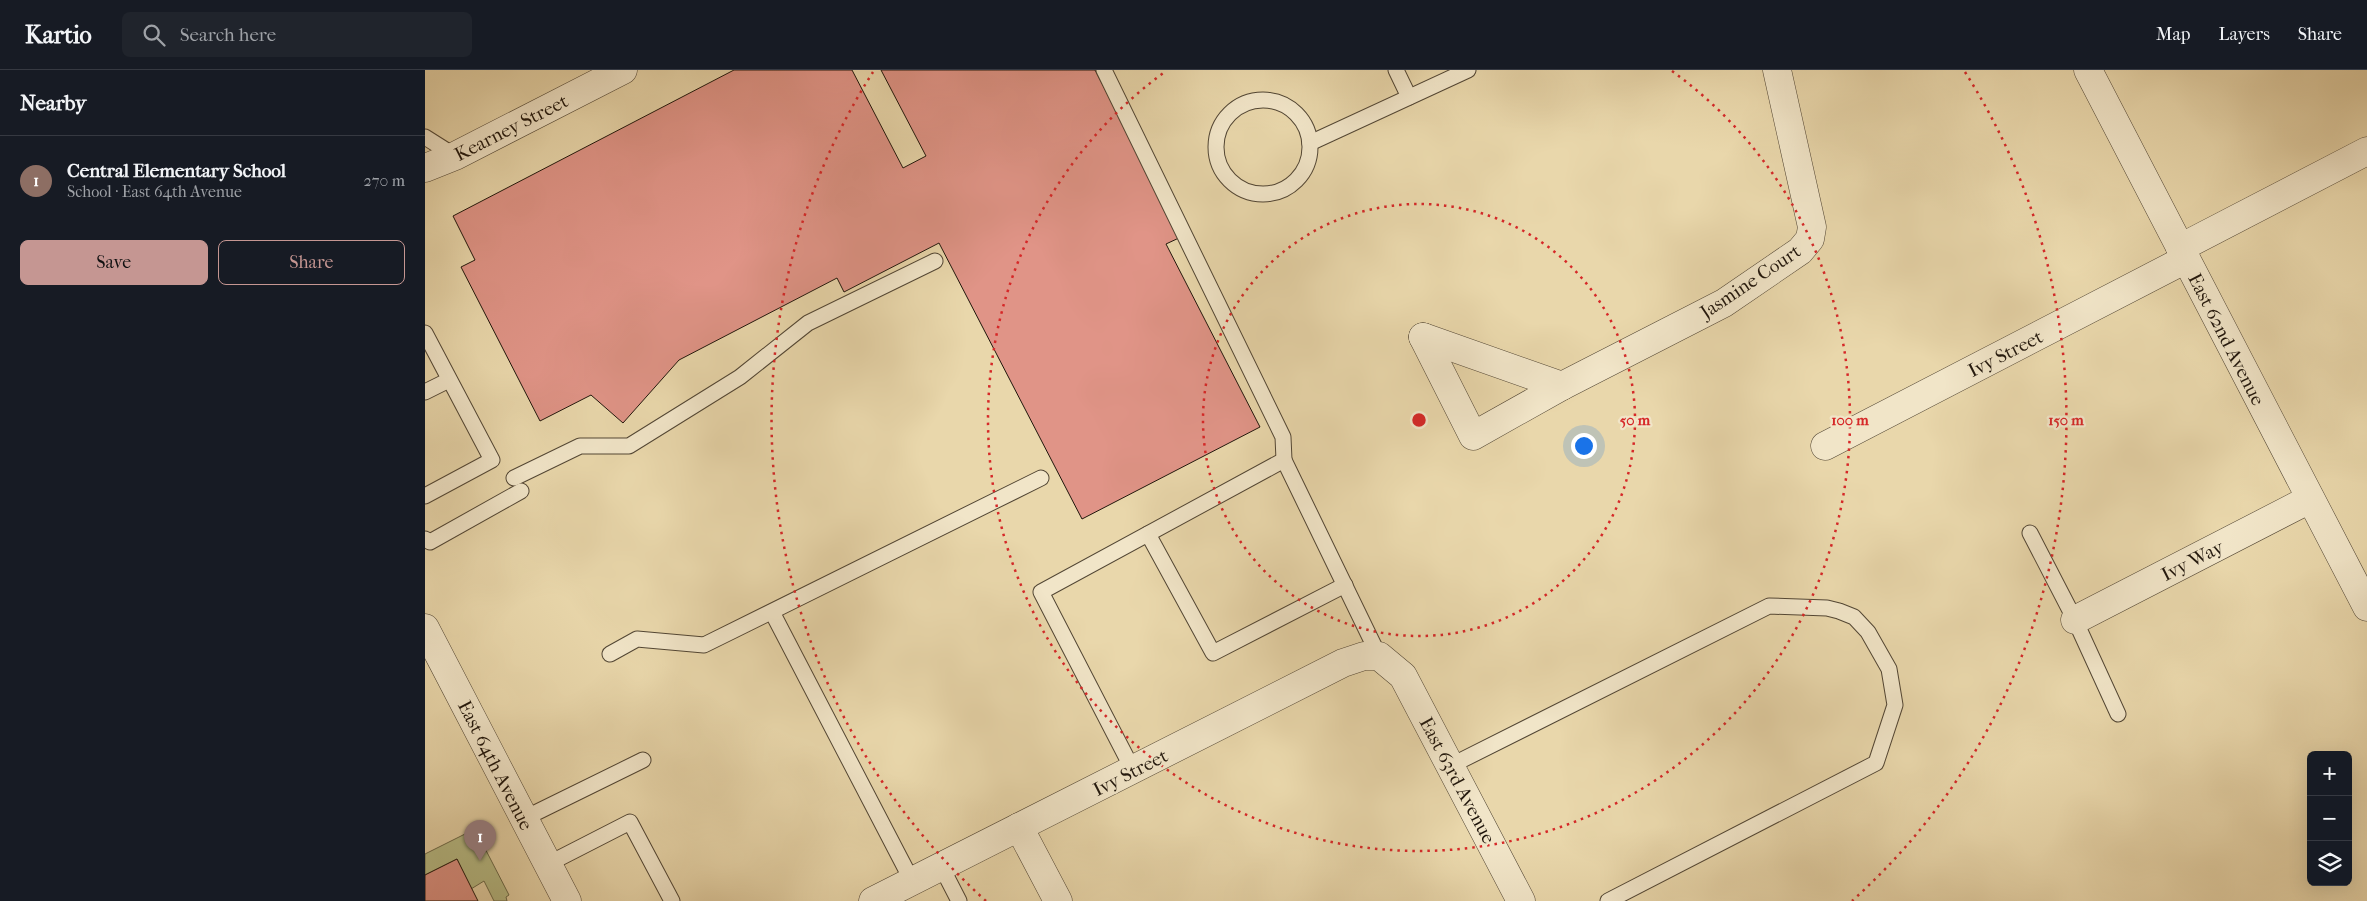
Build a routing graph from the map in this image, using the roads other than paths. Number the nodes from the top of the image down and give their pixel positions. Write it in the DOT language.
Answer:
graph roads {
  1 [pos="623,70"];
  2 [pos="1103,70"];
  3 [pos="1396,70"];
  4 [pos="1468,70"];
  5 [pos="1777,70"];
  6 [pos="2088,70"];
  7 [pos="1409,97"];
  8 [pos="425,137"];
  9 [pos="1310,143"];
  10 [pos="2367,151"];
  11 [pos="455,156"];
  12 [pos="425,168"];
  13 [pos="2183,254"];
  14 [pos="935,261"];
  15 [pos="425,333"];
  16 [pos="449,380"];
  17 [pos="1562,386"];
  18 [pos="425,392"];
  19 [pos="1825,446"];
  20 [pos="1284,460"];
  21 [pos="1041,478"];
  22 [pos="425,496"];
  23 [pos="2310,499"];
  24 [pos="2030,533"];
  25 [pos="1148,534"];
  26 [pos="425,539"];
  27 [pos="1345,585"];
  28 [pos="2367,607"];
  29 [pos="773,612"];
  30 [pos="2075,620"];
  31 [pos="425,628"];
  32 [pos="610,654"];
  33 [pos="1384,659"];
  34 [pos="2118,714"];
  35 [pos="643,760"];
  36 [pos="1450,766"];
  37 [pos="1133,770"];
  38 [pos="523,819"];
  39 [pos="1019,827"];
  40 [pos="547,864"];
  41 [pos="941,866"];
  42 [pos="912,881"];
  43 [pos="567,901"];
  44 [pos="671,901"];
  45 [pos="873,901"];
  46 [pos="959,901"];
  47 [pos="1057,901"];
  48 [pos="1521,901"];
  49 [pos="1608,901"];
  1 -- 11 [label="street, Kearney Street"];
  2 -- 20 [label="lane"];
  3 -- 7 [label="lane"];
  4 -- 7 [label="lane"];
  5 -- 17 [label="street, Jasmine Court"];
  6 -- 13 [label="street, East 62nd Avenue"];
  7 -- 9 [label="lane"];
  8 -- 11 [label="lane"];
  9 -- 9 [label="lane"];
  10 -- 13 [label="street, Ivy Street"];
  11 -- 12 [label="street, Kearney Street"];
  13 -- 19 [label="street, Ivy Street"];
  13 -- 23 [label="street, East 62nd Avenue"];
  14 -- 26 [label="lane"];
  15 -- 16 [label="lane"];
  16 -- 18 [label="lane"];
  16 -- 22 [label="lane"];
  17 -- 17 [label="street, Jasmine Court"];
  20 -- 25 [label="lane"];
  20 -- 27 [label="lane"];
  21 -- 29 [label="lane"];
  23 -- 28 [label="street, East 62nd Avenue"];
  23 -- 30 [label="street, Ivy Way"];
  24 -- 30 [label="lane"];
  25 -- 27 [label="lane"];
  25 -- 37 [label="lane"];
  27 -- 33 [label="lane"];
  29 -- 32 [label="lane"];
  29 -- 42 [label="lane"];
  30 -- 34 [label="lane"];
  31 -- 38 [label="street, East 64th Avenue"];
  33 -- 36 [label="street, East 63rd Avenue"];
  33 -- 37 [label="street, Ivy Street"];
  35 -- 38 [label="lane"];
  36 -- 48 [label="street, East 63rd Avenue"];
  36 -- 49 [label="lane"];
  37 -- 39 [label="street, Ivy Street"];
  38 -- 40 [label="street, East 64th Avenue"];
  39 -- 41 [label="street, Ivy Street"];
  39 -- 47 [label="street"];
  40 -- 43 [label="street, East 64th Avenue"];
  40 -- 44 [label="lane"];
  41 -- 42 [label="street, Ivy Street"];
  41 -- 46 [label="lane"];
  42 -- 45 [label="street, Ivy Street"];
}
